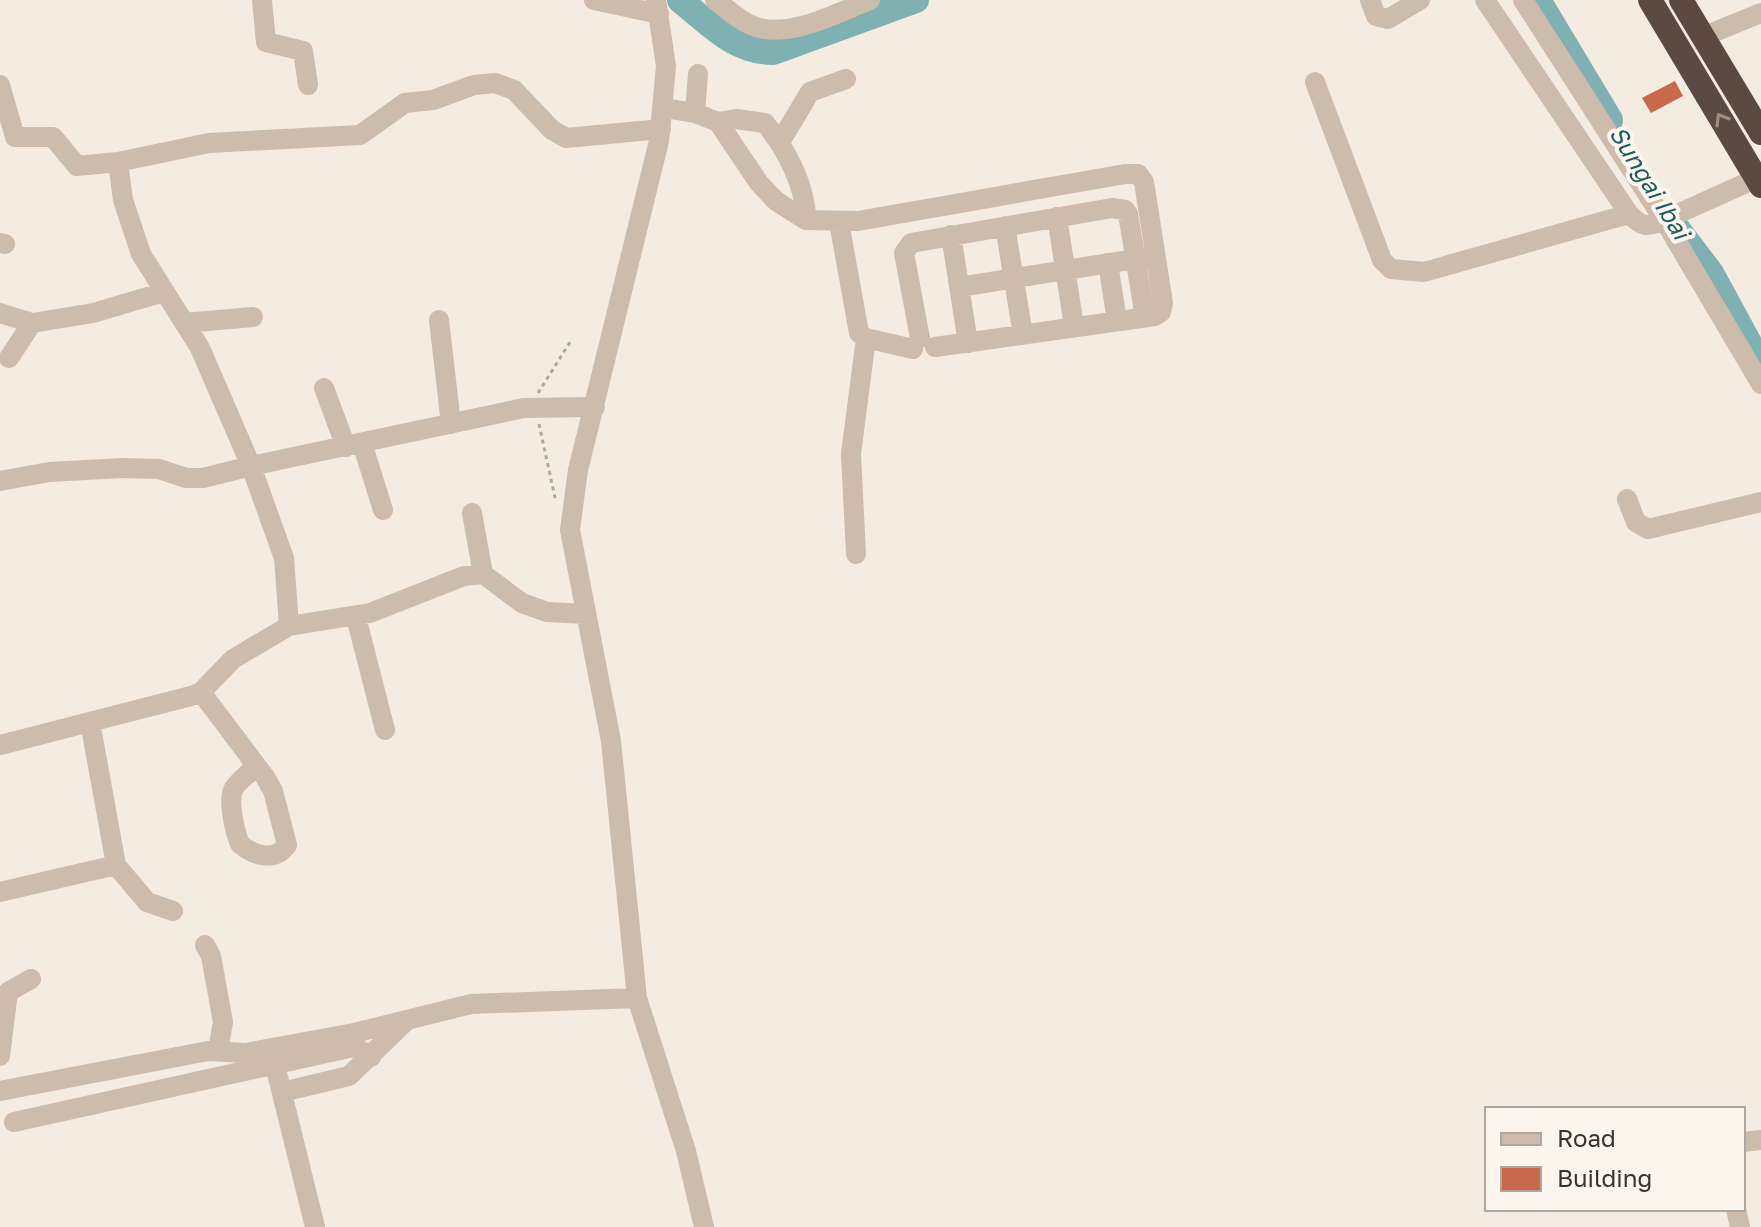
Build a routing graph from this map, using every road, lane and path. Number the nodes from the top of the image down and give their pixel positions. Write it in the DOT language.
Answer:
graph roads {
  1 [pos="262,0"];
  2 [pos="594,0"];
  3 [pos="715,0"];
  4 [pos="870,0"];
  5 [pos="1370,0"];
  6 [pos="1420,0"];
  7 [pos="1485,0"];
  8 [pos="1523,0"];
  9 [pos="1650,0"];
  10 [pos="1681,0"];
  11 [pos="657,7"];
  12 [pos="1761,13"];
  13 [pos="1702,37"];
  14 [pos="698,74"];
  15 [pos="846,79"];
  16 [pos="1315,82"];
  17 [pos="0,85"];
  18 [pos="308,85"];
  19 [pos="664,108"];
  20 [pos="695,113"];
  21 [pos="718,122"];
  22 [pos="661,129"];
  23 [pos="1761,133"];
  24 [pos="780,142"];
  25 [pos="118,162"];
  26 [pos="1759,182"];
  27 [pos="1629,214"];
  28 [pos="1057,217"];
  29 [pos="806,220"];
  30 [pos="1664,220"];
  31 [pos="839,222"];
  32 [pos="1005,226"];
  33 [pos="951,235"];
  34 [pos="1146,257"];
  35 [pos="1108,263"];
  36 [pos="1065,270"];
  37 [pos="1014,278"];
  38 [pos="959,287"];
  39 [pos="164,292"];
  40 [pos="0,313"];
  41 [pos="253,317"];
  42 [pos="439,320"];
  43 [pos="1117,321"];
  44 [pos="32,323"];
  45 [pos="184,323"];
  46 [pos="1074,326"];
  47 [pos="1023,335"];
  48 [pos="866,338"];
  49 [pos="572,339"];
  50 [pos="968,343"];
  51 [pos="923,345"];
  52 [pos="9,358"];
  53 [pos="1761,384"];
  54 [pos="324,388"];
  55 [pos="536,407"];
  56 [pos="595,407"];
  57 [pos="451,424"];
  58 [pos="354,445"];
  59 [pos="251,466"];
  60 [pos="0,481"];
  61 [pos="1627,499"];
  62 [pos="1761,502"];
  63 [pos="383,510"];
  64 [pos="472,513"];
  65 [pos="570,530"];
  66 [pos="856,554"];
  67 [pos="483,574"];
  68 [pos="585,614"];
  69 [pos="356,617"];
  70 [pos="289,626"];
  71 [pos="201,692"];
  72 [pos="90,722"];
  73 [pos="385,730"];
  74 [pos="0,745"];
  75 [pos="256,765"];
  76 [pos="116,865"];
  77 [pos="0,892"];
  78 [pos="173,911"];
  79 [pos="205,945"];
  80 [pos="31,979"];
  81 [pos="637,998"];
  82 [pos="406,1021"];
  83 [pos="1,1043"];
  84 [pos="360,1046"];
  85 [pos="218,1050"];
  86 [pos="275,1065"];
  87 [pos="0,1091"];
  88 [pos="282,1092"];
  89 [pos="14,1122"];
  90 [pos="315,1227"];
  91 [pos="704,1227"];
  1 -- 18 [label="street"];
  2 -- 11 [label="street"];
  3 -- 4 [label="street"];
  5 -- 6 [label="street"];
  7 -- 27 [label="street"];
  8 -- 30 [label="street"];
  26 -- 9 [label="highway, one-way"];
  10 -- 13 [label="highway"];
  11 -- 19 [label="street"];
  12 -- 13 [label="street"];
  13 -- 23 [label="highway"];
  14 -- 20 [label="street"];
  15 -- 24 [label="street"];
  16 -- 27 [label="street"];
  17 -- 25 [label="street"];
  19 -- 20 [label="street"];
  19 -- 22 [label="street"];
  20 -- 21 [label="street"];
  21 -- 24 [label="street"];
  21 -- 29 [label="street"];
  22 -- 25 [label="street"];
  22 -- 56 [label="street"];
  24 -- 29 [label="street"];
  25 -- 39 [label="street"];
  26 -- 30 [label="street"];
  27 -- 30 [label="street"];
  28 -- 32 [label="street"];
  28 -- 34 [label="street"];
  28 -- 36 [label="street"];
  29 -- 31 [label="street"];
  30 -- 53 [label="street"];
  31 -- 34 [label="street"];
  31 -- 48 [label="street"];
  32 -- 33 [label="street"];
  32 -- 37 [label="street"];
  33 -- 38 [label="street"];
  33 -- 51 [label="street"];
  34 -- 35 [label="street"];
  34 -- 43 [label="street"];
  35 -- 36 [label="street"];
  35 -- 43 [label="street"];
  36 -- 37 [label="street"];
  36 -- 46 [label="street"];
  37 -- 38 [label="street"];
  37 -- 47 [label="street"];
  38 -- 50 [label="street"];
  39 -- 44 [label="street"];
  39 -- 45 [label="street"];
  40 -- 44 [label="street"];
  41 -- 45 [label="street"];
  42 -- 57 [label="street"];
  43 -- 46 [label="street"];
  44 -- 52 [label="street"];
  45 -- 59 [label="street"];
  46 -- 47 [label="street"];
  47 -- 50 [label="street"];
  48 -- 51 [label="street"];
  48 -- 66 [label="street"];
  49 -- 55 [label="path"];
  50 -- 51 [label="street"];
  54 -- 58 [label="street"];
  55 -- 56 [label="street"];
  55 -- 57 [label="street"];
  55 -- 65 [label="path"];
  56 -- 65 [label="street"];
  57 -- 58 [label="street"];
  58 -- 59 [label="street"];
  58 -- 63 [label="street"];
  59 -- 60 [label="street"];
  59 -- 70 [label="street"];
  61 -- 62 [label="street"];
  64 -- 67 [label="street"];
  65 -- 68 [label="street"];
  67 -- 68 [label="street"];
  67 -- 69 [label="street"];
  68 -- 81 [label="street"];
  69 -- 70 [label="street"];
  69 -- 73 [label="street"];
  70 -- 71 [label="street"];
  71 -- 72 [label="street"];
  71 -- 75 [label="street"];
  72 -- 74 [label="street"];
  72 -- 76 [label="street"];
  76 -- 77 [label="street"];
  76 -- 78 [label="street"];
  79 -- 85 [label="street"];
  80 -- 83 [label="street"];
  81 -- 82 [label="street"];
  81 -- 91 [label="street"];
  82 -- 84 [label="street"];
  82 -- 84 [label="street"];
  84 -- 85 [label="street"];
  84 -- 86 [label="street"];
  84 -- 88 [label="street"];
  85 -- 87 [label="street"];
  86 -- 88 [label="street"];
  86 -- 89 [label="street"];
  88 -- 90 [label="street"];
}
